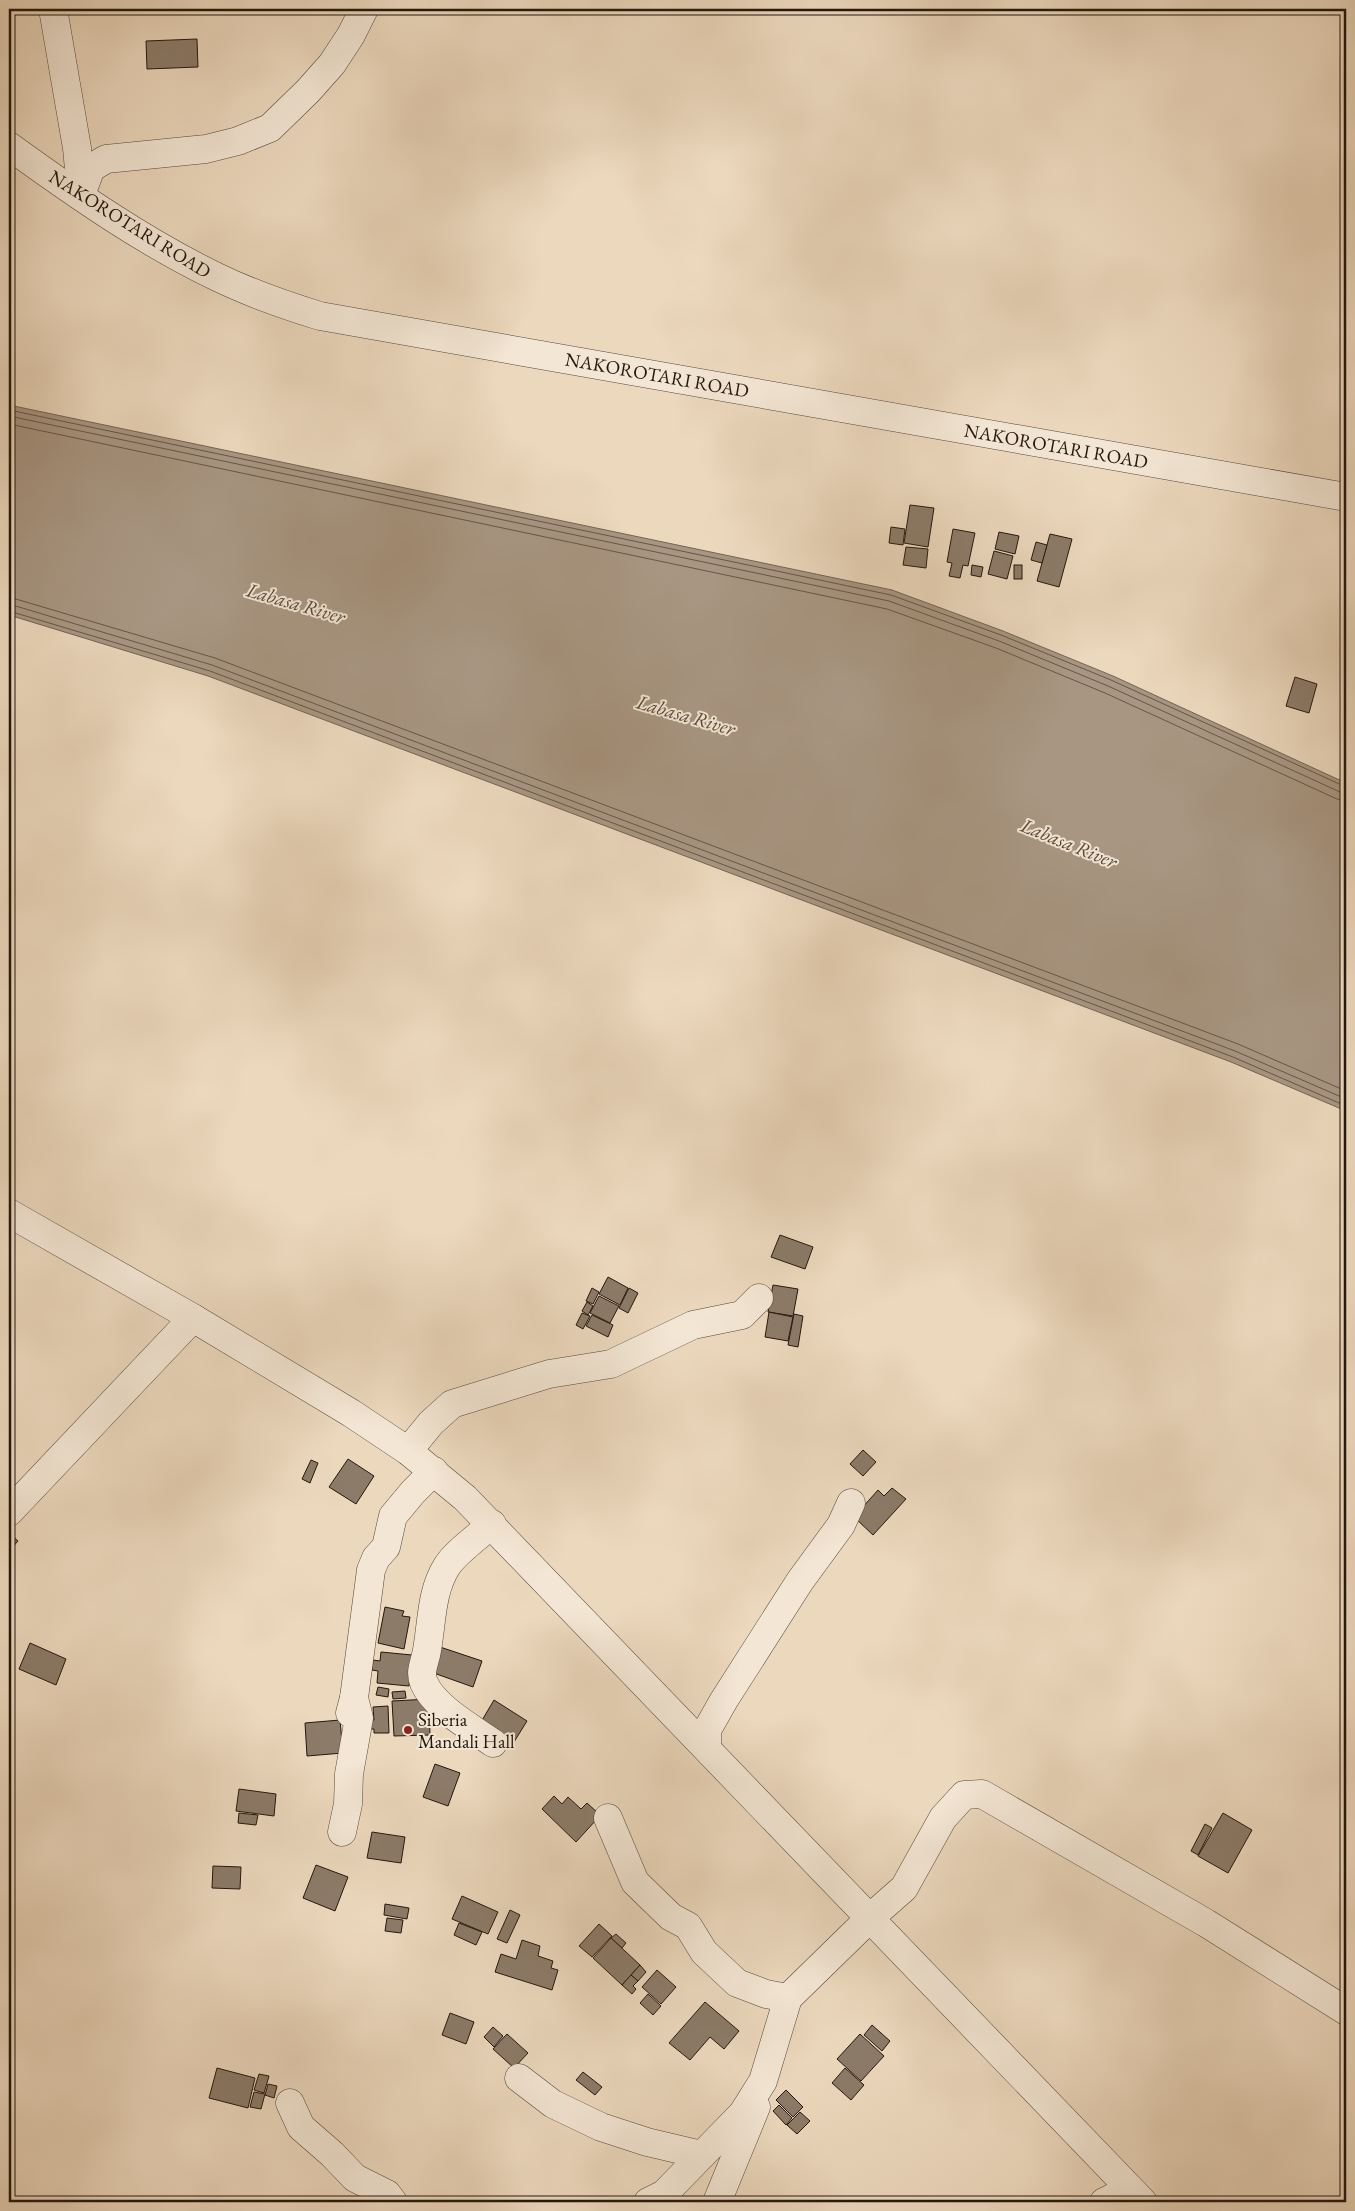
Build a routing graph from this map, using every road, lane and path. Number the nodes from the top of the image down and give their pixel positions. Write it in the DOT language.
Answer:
graph roads {
  1 [pos="53,9"];
  2 [pos="364,9"];
  3 [pos="9,146"];
  4 [pos="82,195"];
  5 [pos="1346,497"];
  6 [pos="9,1213"];
  7 [pos="759,1298"];
  8 [pos="193,1318"];
  9 [pos="408,1451"];
  10 [pos="434,1472"];
  11 [pos="851,1503"];
  12 [pos="9,1512"];
  13 [pos="492,1524"];
  14 [pos="493,1743"];
  15 [pos="707,1748"];
  16 [pos="608,1818"];
  17 [pos="342,1832"];
  18 [pos="871,1917"];
  19 [pos="788,1998"];
  20 [pos="1346,2011"];
  21 [pos="519,2078"];
  22 [pos="763,2081"];
  23 [pos="290,2103"];
  24 [pos="702,2155"];
  25 [pos="1136,2196"];
  26 [pos="393,2202"];
  27 [pos="648,2202"];
  28 [pos="717,2202"];
  29 [pos="1104,2202"];
  1 -- 4 [label="street"];
  2 -- 4 [label="street"];
  3 -- 4 [label="street, NAKOROTARI ROAD"];
  4 -- 5 [label="street, NAKOROTARI ROAD"];
  6 -- 8 [label="street"];
  7 -- 9 [label="street"];
  8 -- 9 [label="street"];
  8 -- 12 [label="street"];
  9 -- 10 [label="street"];
  10 -- 13 [label="street"];
  10 -- 17 [label="street"];
  11 -- 15 [label="street"];
  13 -- 14 [label="street"];
  13 -- 15 [label="street"];
  15 -- 18 [label="street"];
  16 -- 19 [label="street"];
  18 -- 19 [label="street"];
  18 -- 20 [label="street"];
  18 -- 25 [label="street"];
  19 -- 22 [label="street"];
  21 -- 24 [label="street"];
  22 -- 24 [label="street"];
  22 -- 28 [label="street"];
  23 -- 26 [label="street"];
  24 -- 27 [label="street"];
  25 -- 29 [label="street"];
}
